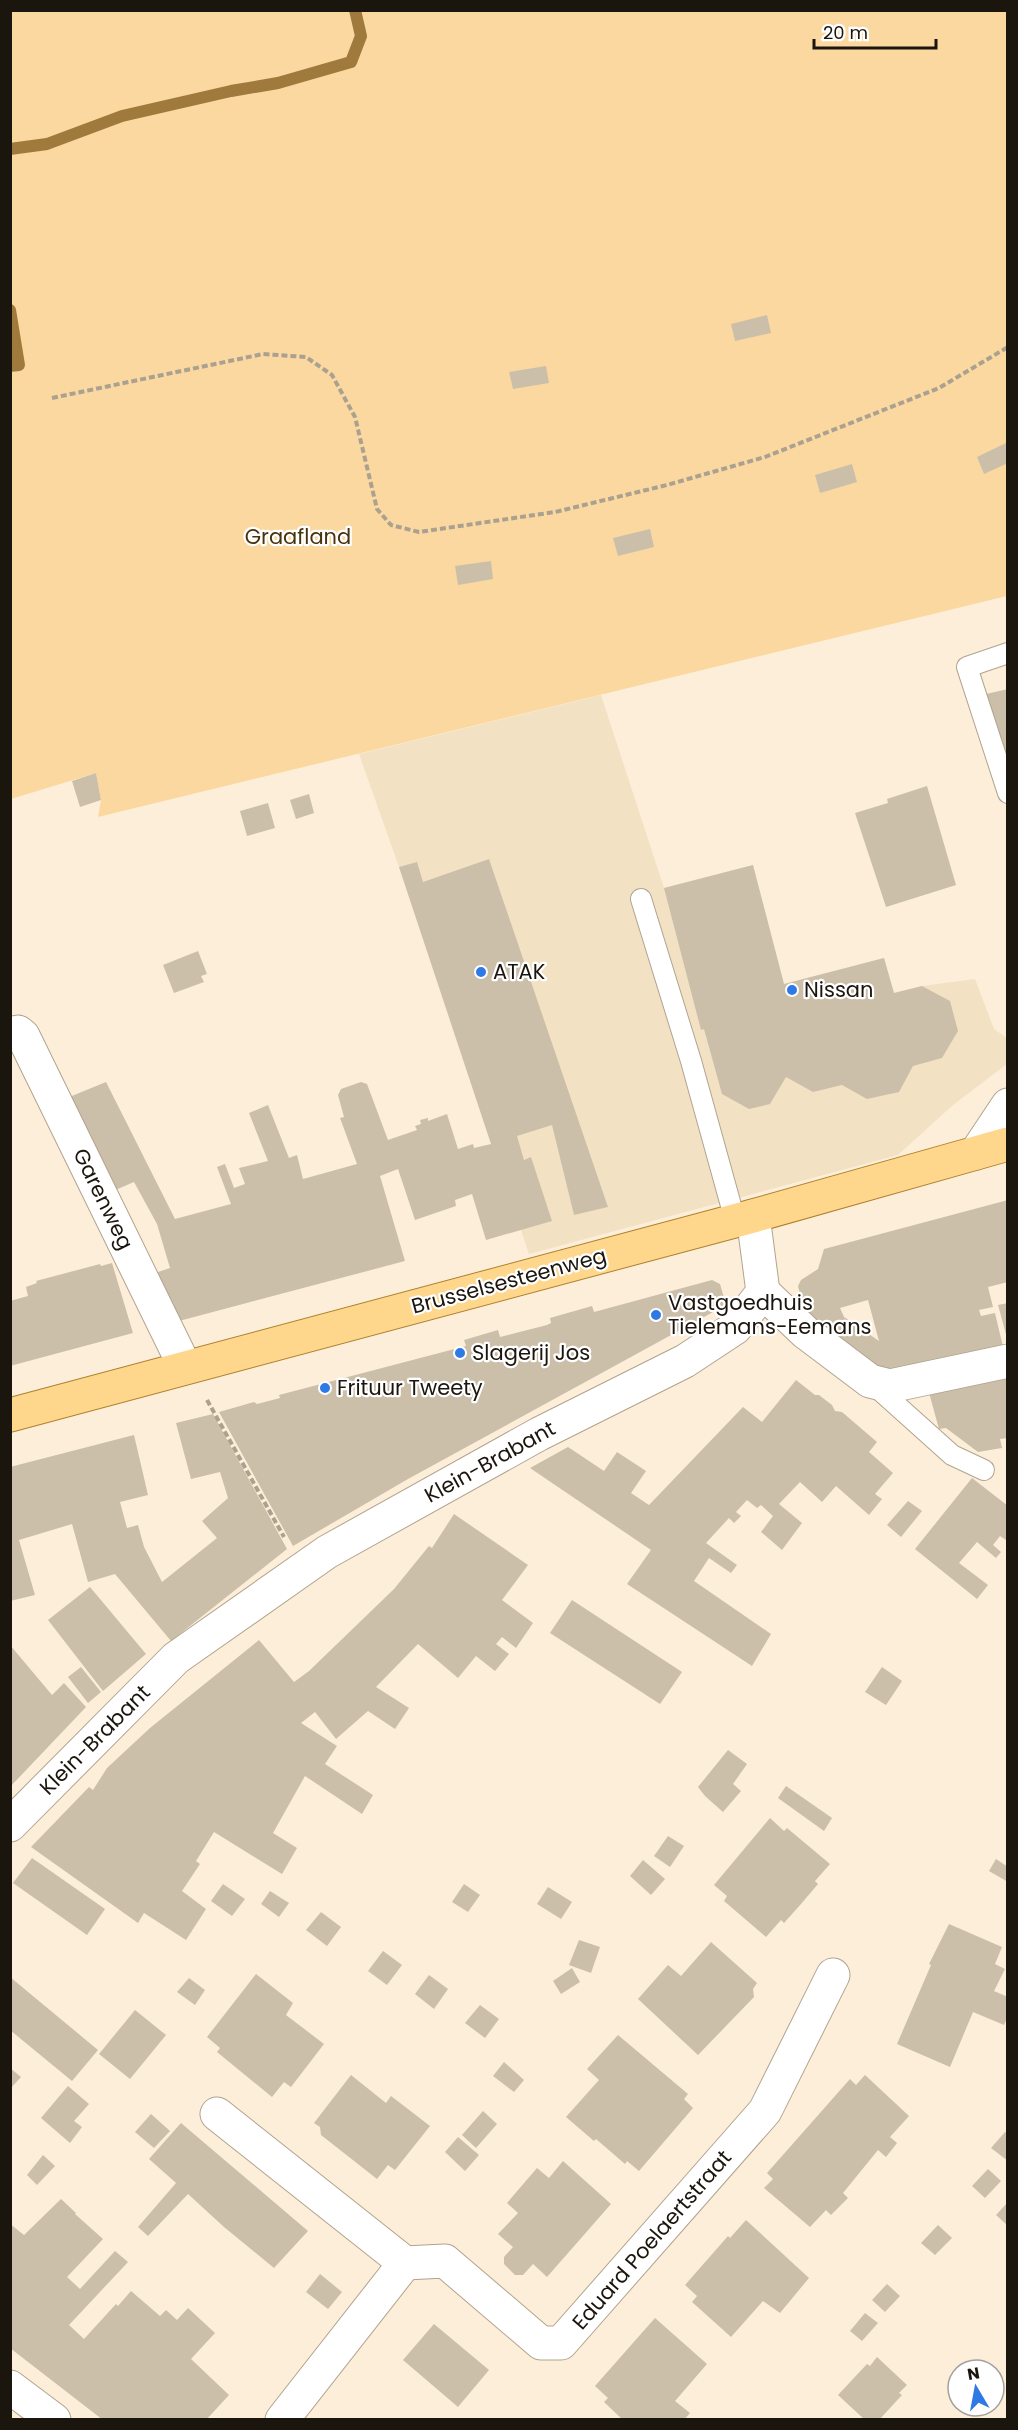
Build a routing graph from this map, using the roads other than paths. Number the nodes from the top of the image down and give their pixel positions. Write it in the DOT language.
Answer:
graph roads {
  1 [pos="1008,653"];
  2 [pos="1008,793"];
  3 [pos="641,899"];
  4 [pos="14,1033"];
  5 [pos="1008,1105"];
  6 [pos="1008,1144"];
  7 [pos="976,1152"];
  8 [pos="744,1218"];
  9 [pos="763,1292"];
  10 [pos="1008,1361"];
  11 [pos="185,1367"];
  12 [pos="870,1381"];
  13 [pos="10,1415"];
  14 [pos="984,1470"];
  15 [pos="10,1825"];
  16 [pos="833,1975"];
  17 [pos="217,2114"];
  18 [pos="405,2263"];
  19 [pos="10,2387"];
  20 [pos="54,2420"];
  21 [pos="282,2420"];
  1 -- 2 [label="lane"];
  3 -- 8 [label="lane"];
  4 -- 11 [label="street, Garenweg"];
  5 -- 7 [label="street"];
  6 -- 7 [label="main road, Brusselsesteenweg"];
  7 -- 8 [label="main road, Brusselsesteenweg"];
  8 -- 9 [label="street"];
  8 -- 11 [label="main road, Brusselsesteenweg"];
  9 -- 12 [label="street"];
  9 -- 15 [label="street, Klein-Brabant"];
  10 -- 12 [label="street"];
  11 -- 13 [label="main road, Brusselsesteenweg"];
  12 -- 14 [label="lane"];
  16 -- 18 [label="street, Eduard Poelaertstraat"];
  17 -- 18 [label="street"];
  18 -- 21 [label="street"];
  19 -- 20 [label="street"];
}
